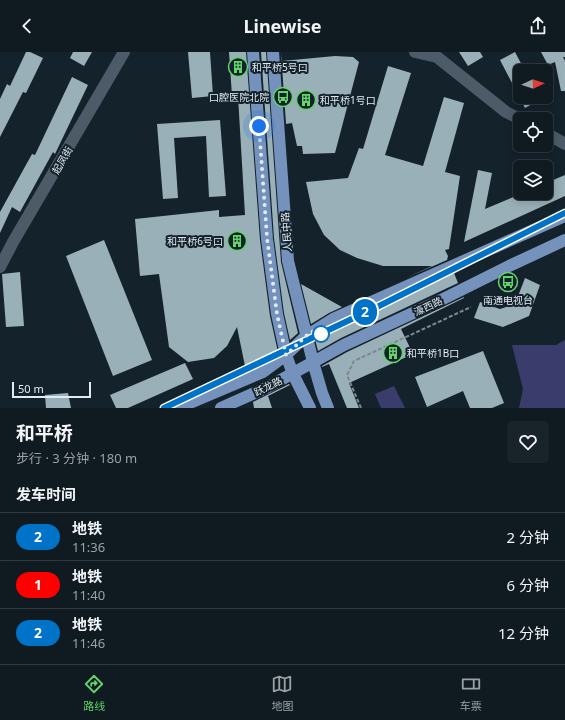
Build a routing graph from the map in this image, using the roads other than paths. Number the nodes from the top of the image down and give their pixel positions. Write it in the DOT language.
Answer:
graph roads {
  1 [pos="124,52"];
  2 [pos="253,52"];
  3 [pos="273,52"];
  4 [pos="415,52"];
  5 [pos="436,54"];
  6 [pos="513,116"];
  7 [pos="553,137"];
  8 [pos="565,144"];
  9 [pos="565,216"];
  10 [pos="565,240"];
  11 [pos="0,267"];
  12 [pos="306,336"];
  13 [pos="286,355"];
  14 [pos="313,362"];
  15 [pos="293,374"];
  16 [pos="178,408"];
  17 [pos="221,408"];
  18 [pos="310,408"];
  19 [pos="328,408"];
  1 -- 11 [label="street, 起凤街"];
  2 -- 13 [label="main road, 人民中路"];
  3 -- 12 [label="main road, 人民中路"];
  4 -- 5 [label="street"];
  5 -- 6 [label="street"];
  7 -- 8 [label="street"];
  9 -- 12 [label="main road"];
  10 -- 14 [label="main road, 濠西路"];
  12 -- 13 [label="main road"];
  12 -- 14 [label="main road, 人民中路"];
  13 -- 15 [label="main road, 人民中路"];
  13 -- 16 [label="main road, 跃龙路"];
  14 -- 15 [label="main road, 濠西路"];
  14 -- 19 [label="main road, 人民中路"];
  15 -- 17 [label="main road, 跃龙路"];
  15 -- 18 [label="main road, 人民中路"];
}
